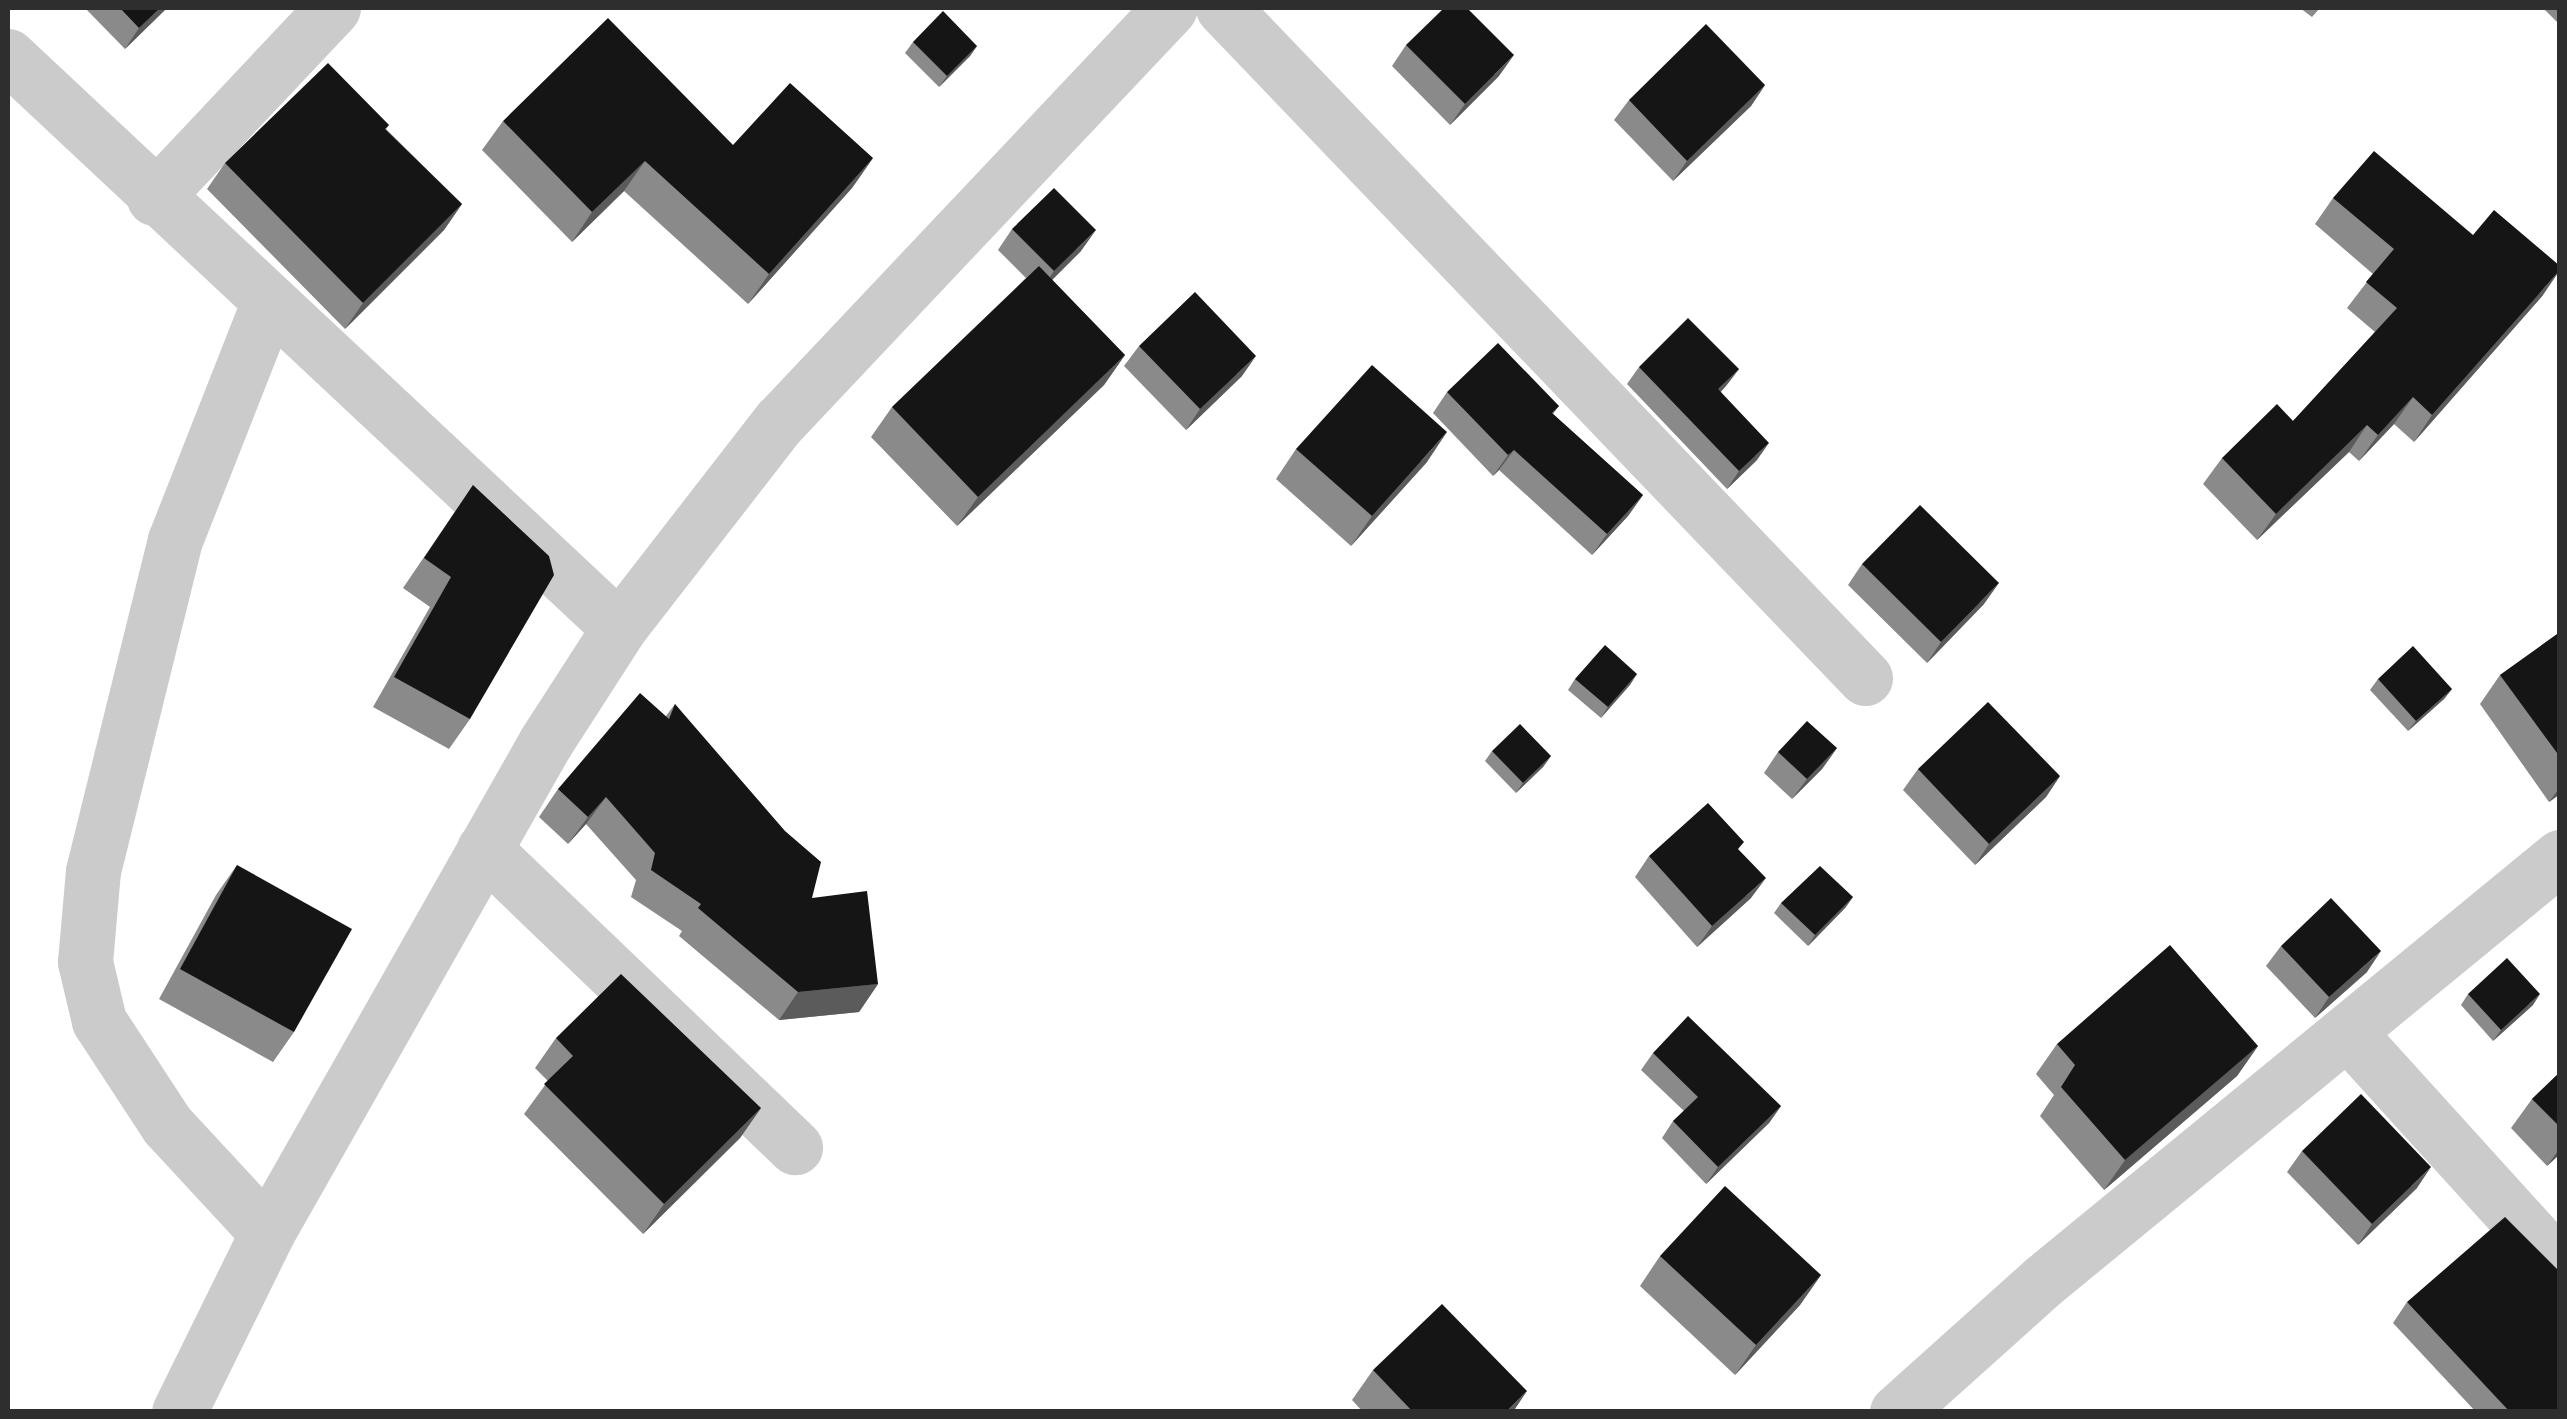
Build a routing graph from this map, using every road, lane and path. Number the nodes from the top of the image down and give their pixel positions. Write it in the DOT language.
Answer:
graph roads {
  1 [pos="333,8"];
  2 [pos="1170,8"];
  3 [pos="1223,8"];
  4 [pos="8,56"];
  5 [pos="154,198"];
  6 [pos="268,304"];
  7 [pos="619,628"];
  8 [pos="1865,678"];
  9 [pos="484,850"];
  10 [pos="2560,858"];
  11 [pos="2350,1035"];
  12 [pos="794,1147"];
  13 [pos="267,1234"];
  14 [pos="2560,1268"];
  15 [pos="179,1412"];
  16 [pos="1897,1412"];
  1 -- 5 [label="street"];
  2 -- 7 [label="street"];
  3 -- 8 [label="street"];
  4 -- 5 [label="street"];
  5 -- 6 [label="street"];
  6 -- 7 [label="street"];
  6 -- 13 [label="street"];
  7 -- 9 [label="street"];
  9 -- 12 [label="street"];
  9 -- 13 [label="street"];
  10 -- 11 [label="street"];
  11 -- 14 [label="street"];
  11 -- 16 [label="street"];
  13 -- 15 [label="street"];
}
